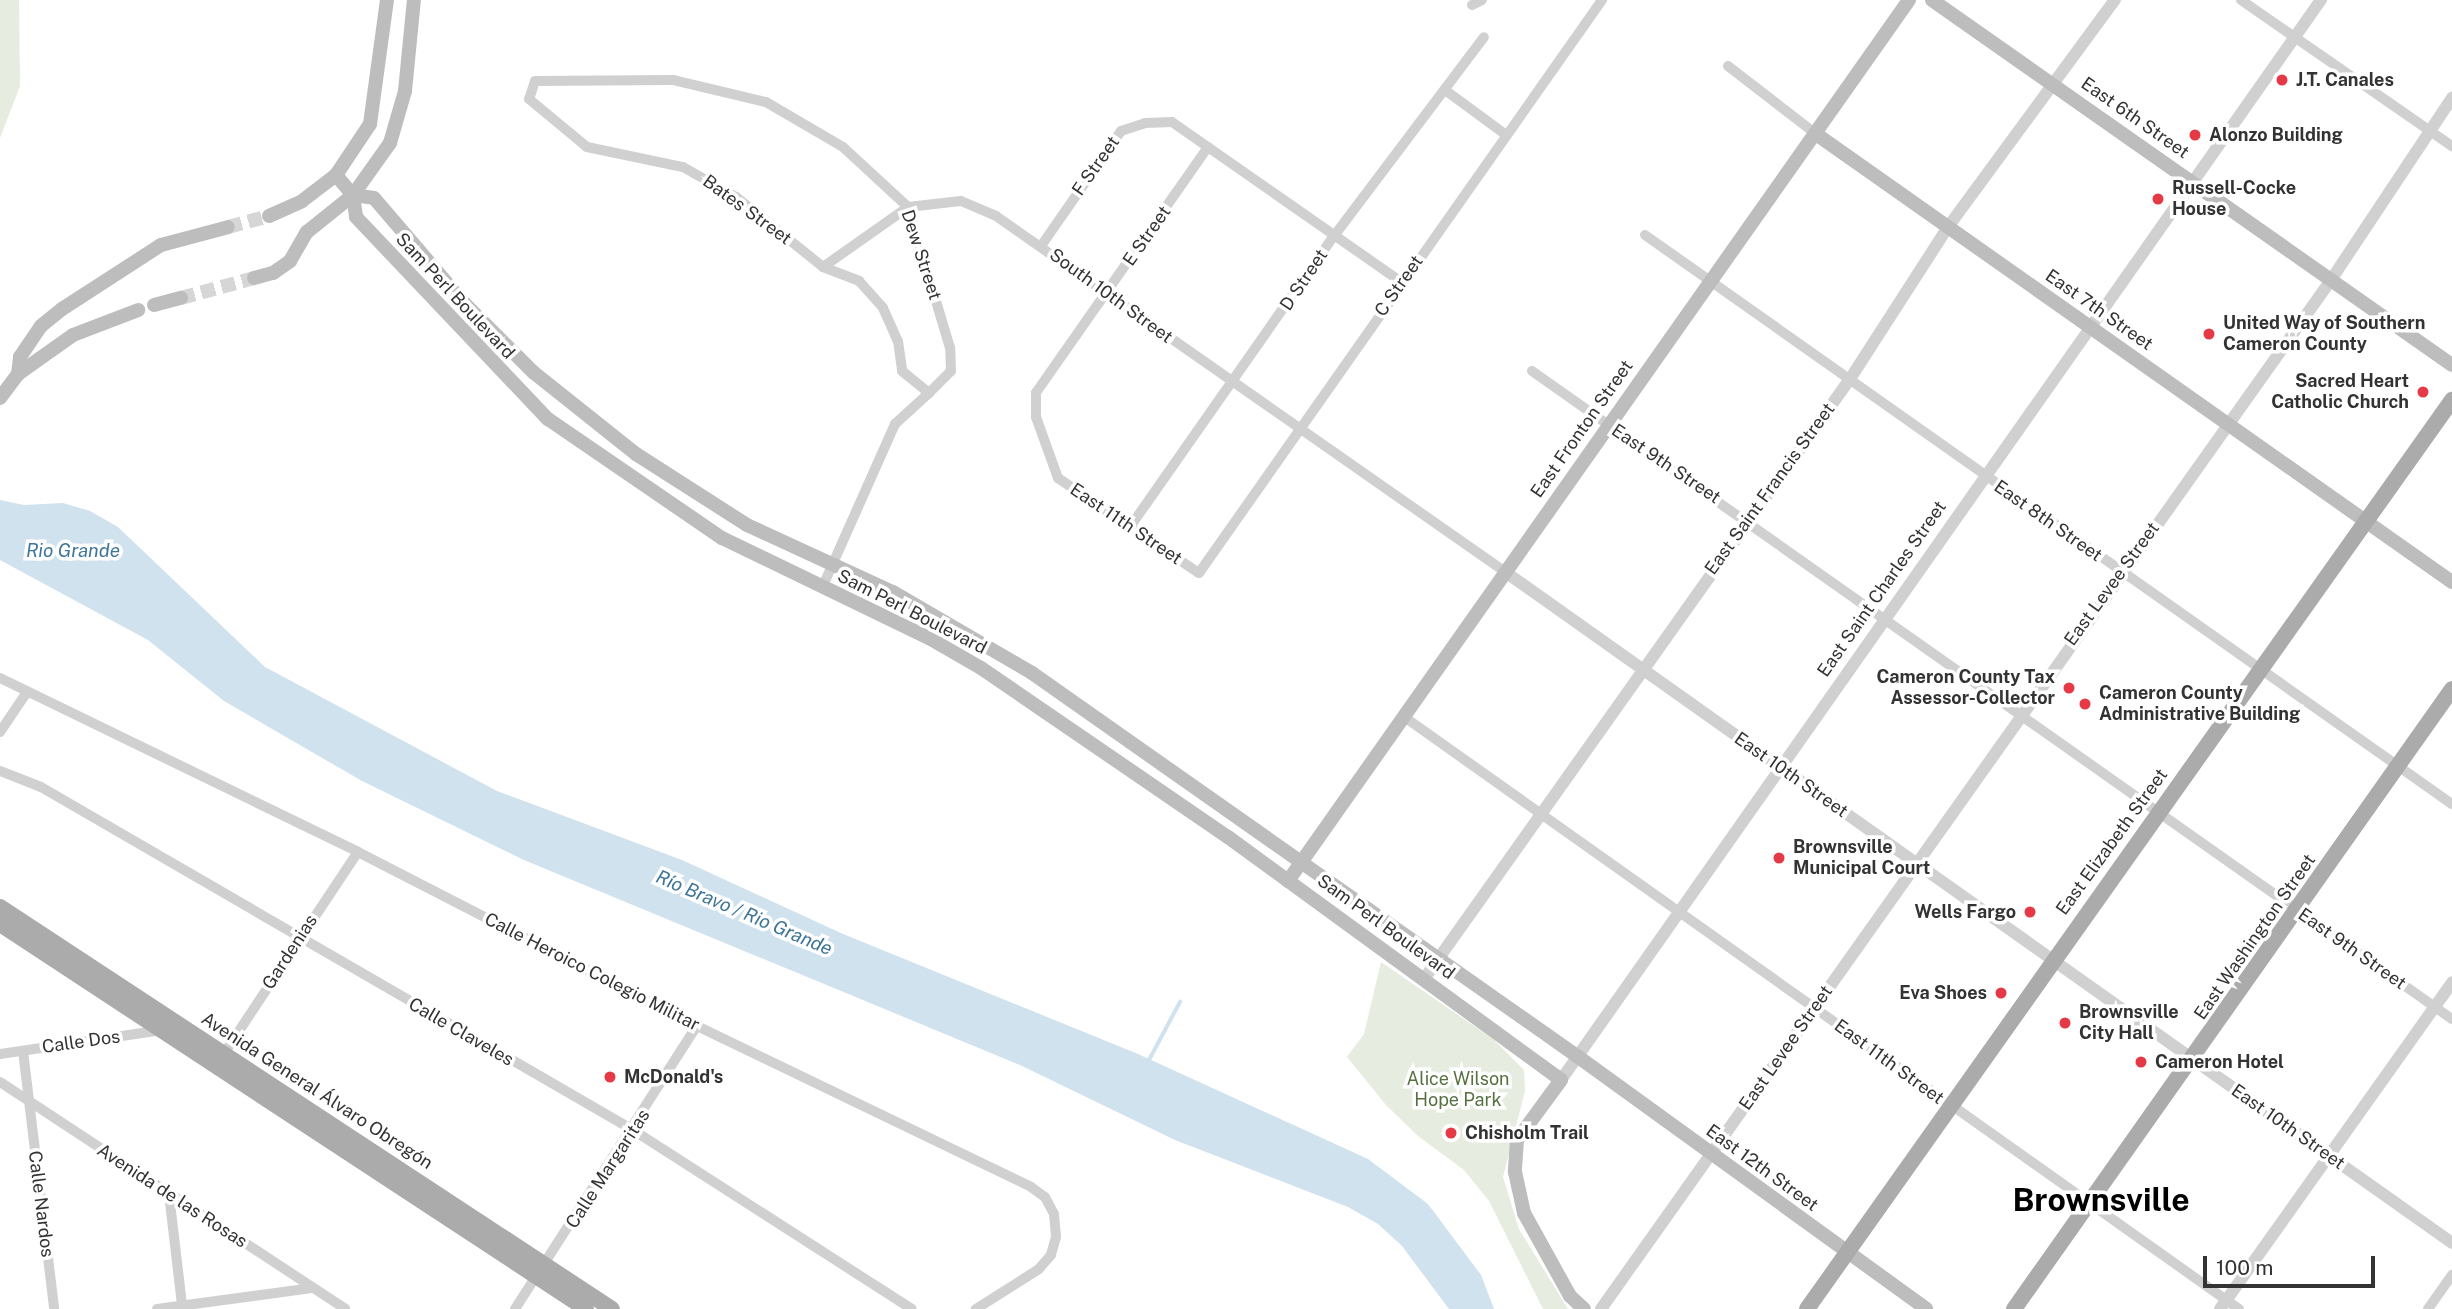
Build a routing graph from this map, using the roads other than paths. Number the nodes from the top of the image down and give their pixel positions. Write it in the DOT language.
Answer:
graph roads {
  1 [pos="387,0"];
  2 [pos="414,0"];
  3 [pos="1482,0"];
  4 [pos="1602,0"];
  5 [pos="1909,0"];
  6 [pos="1932,0"];
  7 [pos="2115,0"];
  8 [pos="2241,0"];
  9 [pos="2321,0"];
  10 [pos="1472,5"];
  11 [pos="1484,37"];
  12 [pos="2296,37"];
  13 [pos="1728,66"];
  14 [pos="535,81"];
  15 [pos="2054,84"];
  16 [pos="1445,90"];
  17 [pos="2452,98"];
  18 [pos="2429,131"];
  19 [pos="1816,134"];
  20 [pos="1506,135"];
  21 [pos="2452,146"];
  22 [pos="1208,147"];
  23 [pos="336,176"];
  24 [pos="2191,181"];
  25 [pos="353,195"];
  26 [pos="908,207"];
  27 [pos="269,216"];
  28 [pos="228,227"];
  29 [pos="1948,227"];
  30 [pos="1645,235"];
  31 [pos="1334,236"];
  32 [pos="1041,246"];
  33 [pos="823,267"];
  34 [pos="254,278"];
  35 [pos="1712,279"];
  36 [pos="2331,280"];
  37 [pos="1402,282"];
  38 [pos="1107,293"];
  39 [pos="181,298"];
  40 [pos="154,305"];
  41 [pos="138,310"];
  42 [pos="2090,327"];
  43 [pos="2452,365"];
  44 [pos="1532,371"];
  45 [pos="18,374"];
  46 [pos="1850,379"];
  47 [pos="1234,382"];
  48 [pos="929,393"];
  49 [pos="1036,393"];
  50 [pos="0,398"];
  51 [pos="2452,400"];
  52 [pos="2226,423"];
  53 [pos="1609,425"];
  54 [pos="1302,428"];
  55 [pos="636,454"];
  56 [pos="620,472"];
  57 [pos="1985,477"];
  58 [pos="1747,519"];
  59 [pos="2368,522"];
  60 [pos="1130,527"];
  61 [pos="834,562"];
  62 [pos="1504,571"];
  63 [pos="2122,572"];
  64 [pos="1199,573"];
  65 [pos="2452,582"];
  66 [pos="822,587"];
  67 [pos="1883,621"];
  68 [pos="1641,671"];
  69 [pos="2263,671"];
  70 [pos="0,678"];
  71 [pos="2452,689"];
  72 [pos="27,692"];
  73 [pos="2019,714"];
  74 [pos="1403,716"];
  75 [pos="0,732"];
  76 [pos="1779,766"];
  77 [pos="2397,766"];
  78 [pos="0,771"];
  79 [pos="2452,804"];
  80 [pos="2156,812"];
  81 [pos="1541,814"];
  82 [pos="358,852"];
  83 [pos="1301,862"];
  84 [pos="1919,865"];
  85 [pos="1288,881"];
  86 [pos="2298,911"];
  87 [pos="1678,912"];
  88 [pos="2,916"];
  89 [pos="298,939"];
  90 [pos="1439,959"];
  91 [pos="2050,962"];
  92 [pos="1424,978"];
  93 [pos="2452,982"];
  94 [pos="2435,1006"];
  95 [pos="1814,1007"];
  96 [pos="2452,1019"];
  97 [pos="697,1026"];
  98 [pos="163,1030"];
  99 [pos="23,1051"];
  100 [pos="0,1054"];
  101 [pos="1577,1056"];
  102 [pos="220,1060"];
  103 [pos="2192,1060"];
  104 [pos="1562,1080"];
  105 [pos="0,1082"];
  106 [pos="27,1100"];
  107 [pos="1949,1106"];
  108 [pos="634,1130"];
  109 [pos="1710,1154"];
  110 [pos="2332,1157"];
  111 [pos="169,1194"];
  112 [pos="2090,1201"];
  113 [pos="2452,1243"];
  114 [pos="1847,1252"];
  115 [pos="541,1270"];
  116 [pos="2452,1275"];
  117 [pos="312,1287"];
  118 [pos="2223,1304"];
  119 [pos="182,1305"];
  120 [pos="54,1309"];
  121 [pos="157,1309"];
  122 [pos="345,1309"];
  123 [pos="515,1309"];
  124 [pos="586,1309"];
  125 [pos="612,1309"];
  126 [pos="912,1309"];
  127 [pos="976,1309"];
  128 [pos="1584,1309"];
  129 [pos="1601,1309"];
  130 [pos="1807,1309"];
  131 [pos="1926,1309"];
  132 [pos="2014,1309"];
  133 [pos="2239,1309"];
  134 [pos="2428,1309"];
  1 -- 23 [label="main road"];
  2 -- 25 [label="main road"];
  3 -- 10 [label="street"];
  4 -- 20 [label="street, C Street"];
  5 -- 19 [label="main road, East Fronton Street"];
  6 -- 15 [label="main road, East 6th Street"];
  7 -- 15 [label="street, East Saint Francis Street"];
  8 -- 12 [label="street"];
  9 -- 12 [label="street, East Saint Charles Street"];
  11 -- 16 [label="street, D Street"];
  12 -- 18 [label="street"];
  12 -- 24 [label="street, East Saint Charles Street"];
  13 -- 19 [label="street, East 7th Street"];
  14 -- 26 [label="street, Dew Street"];
  14 -- 33 [label="street, Bates Street"];
  15 -- 24 [label="main road, East 6th Street"];
  15 -- 29 [label="street, East Saint Francis Street"];
  16 -- 20 [label="street"];
  16 -- 31 [label="street, D Street"];
  17 -- 18 [label="street, East Levee Street"];
  18 -- 21 [label="street"];
  18 -- 36 [label="street, East Levee Street"];
  19 -- 29 [label="main road, East 7th Street"];
  19 -- 35 [label="main road, East Fronton Street"];
  20 -- 37 [label="street, C Street"];
  22 -- 31 [label="street, F Street"];
  22 -- 32 [label="street, F Street"];
  22 -- 38 [label="street, E Street"];
  23 -- 25 [label="main road, Sam Perl Boulevard"];
  23 -- 27 [label="main road"];
  24 -- 36 [label="main road, East 6th Street"];
  24 -- 42 [label="street, East Saint Charles Street"];
  25 -- 34 [label="main road"];
  25 -- 55 [label="main road, Sam Perl Boulevard"];
  25 -- 56 [label="main road, Sam Perl Boulevard"];
  26 -- 32 [label="street, South 10th Street"];
  26 -- 33 [label="street"];
  26 -- 48 [label="street, Dew Street"];
  28 -- 45 [label="main road"];
  29 -- 42 [label="main road, East 7th Street"];
  29 -- 46 [label="street, East Saint Francis Street"];
  30 -- 35 [label="street, East 8th Street"];
  31 -- 37 [label="street, F Street"];
  31 -- 47 [label="street, D Street"];
  32 -- 38 [label="street, South 10th Street"];
  33 -- 48 [label="street, Bates Street"];
  35 -- 46 [label="street, East 8th Street"];
  35 -- 53 [label="main road, East Fronton Street"];
  36 -- 43 [label="main road, East 6th Street"];
  36 -- 52 [label="street, East Levee Street"];
  37 -- 54 [label="street, C Street"];
  38 -- 47 [label="street, South 10th Street"];
  38 -- 49 [label="street, E Street"];
  39 -- 40 [label="main road"];
  41 -- 45 [label="main road"];
  42 -- 52 [label="main road, East 7th Street"];
  42 -- 57 [label="street, East Saint Charles Street"];
  44 -- 53 [label="street, East 9th Street"];
  45 -- 50 [label="main road"];
  46 -- 57 [label="street, East 8th Street"];
  46 -- 58 [label="street, East Saint Francis Street"];
  47 -- 54 [label="street, South 10th Street"];
  47 -- 60 [label="street, D Street"];
  48 -- 61 [label="street, Dew Street"];
  49 -- 60 [label="street, East 11th Street"];
  51 -- 59 [label="main road, East Elizabeth Street"];
  52 -- 59 [label="main road, East 7th Street"];
  52 -- 63 [label="street, East Levee Street"];
  53 -- 58 [label="street, East 9th Street"];
  53 -- 62 [label="main road, East Fronton Street"];
  54 -- 62 [label="street, East 10th Street"];
  54 -- 64 [label="street, C Street"];
  55 -- 56 [label="main road"];
  55 -- 61 [label="main road, Sam Perl Boulevard"];
  56 -- 66 [label="main road, Sam Perl Boulevard"];
  57 -- 63 [label="street, East 8th Street"];
  57 -- 67 [label="street, East Saint Charles Street"];
  58 -- 67 [label="street, East 9th Street"];
  58 -- 68 [label="street, East Saint Francis Street"];
  59 -- 65 [label="main road, East 7th Street"];
  59 -- 69 [label="main road, East Elizabeth Street"];
  60 -- 64 [label="street, East 11th Street"];
  61 -- 66 [label="street, Dew Street"];
  61 -- 83 [label="main road, Sam Perl Boulevard"];
  62 -- 68 [label="street, East 10th Street"];
  62 -- 74 [label="main road, East Fronton Street"];
  63 -- 69 [label="street, East 8th Street"];
  63 -- 73 [label="street, East Levee Street"];
  66 -- 85 [label="main road, Sam Perl Boulevard"];
  67 -- 73 [label="street, East 9th Street"];
  67 -- 76 [label="street, East Saint Charles Street"];
  68 -- 76 [label="street, East 10th Street"];
  68 -- 81 [label="street, East Saint Francis Street"];
  69 -- 77 [label="street, East 8th Street"];
  69 -- 80 [label="main road, East Elizabeth Street"];
  70 -- 72 [label="street, Calle Heroico Colegio Militar"];
  71 -- 77 [label="main road, East Washington Street"];
  72 -- 75 [label="street"];
  72 -- 82 [label="street, Calle Heroico Colegio Militar"];
  73 -- 80 [label="street, East 9th Street"];
  73 -- 84 [label="street, East Levee Street"];
  74 -- 81 [label="street, East 11th Street"];
  74 -- 83 [label="main road, East Fronton Street"];
  76 -- 84 [label="street, East 10th Street"];
  76 -- 87 [label="street, East Saint Charles Street"];
  77 -- 79 [label="street, East 8th Street"];
  77 -- 86 [label="main road, East Washington Street"];
  78 -- 89 [label="street, Calle Claveles"];
  80 -- 86 [label="street, East 9th Street"];
  80 -- 91 [label="main road, East Elizabeth Street"];
  81 -- 87 [label="street, East 11th Street"];
  81 -- 90 [label="street, East Saint Francis Street"];
  82 -- 89 [label="street, Gardenias"];
  82 -- 97 [label="street, Calle Heroico Colegio Militar"];
  83 -- 85 [label="main road, East Fronton Street"];
  83 -- 90 [label="main road, Sam Perl Boulevard"];
  84 -- 91 [label="street, East 10th Street"];
  84 -- 95 [label="street, East Levee Street"];
  85 -- 92 [label="main road, Sam Perl Boulevard"];
  86 -- 94 [label="street, East 9th Street"];
  86 -- 103 [label="main road, East Washington Street"];
  87 -- 95 [label="street, East 11th Street"];
  87 -- 101 [label="street, East Saint Charles Street"];
  88 -- 98 [label="main road, Avenida General Álvaro Obregón"];
  88 -- 102 [label="main road, Avenida General Álvaro Obregón"];
  89 -- 102 [label="street, Gardenias"];
  89 -- 108 [label="street, Calle Claveles"];
  90 -- 92 [label="street, East Saint Francis Street"];
  90 -- 101 [label="main road, Sam Perl Boulevard"];
  91 -- 103 [label="street, East 10th Street"];
  91 -- 107 [label="main road, East Elizabeth Street"];
  92 -- 104 [label="main road, Sam Perl Boulevard"];
  93 -- 94 [label="street"];
  94 -- 96 [label="street, East 9th Street"];
  94 -- 110 [label="street"];
  95 -- 107 [label="street, East 11th Street"];
  95 -- 109 [label="street, East Levee Street"];
  97 -- 108 [label="street, Calle Margaritas"];
  97 -- 127 [label="street, Calle Heroico Colegio Militar"];
  98 -- 99 [label="street, Calle Dos"];
  98 -- 102 [label="main road, Avenida General Álvaro Obregón"];
  99 -- 100 [label="street, Calle Dos"];
  99 -- 106 [label="street, Calle Nardos"];
  101 -- 104 [label="street, East Saint Charles Street"];
  101 -- 109 [label="main road, East 12th Street"];
  102 -- 115 [label="main road, Avenida General Álvaro Obregón"];
  103 -- 110 [label="street, East 10th Street"];
  103 -- 112 [label="main road, East Washington Street"];
  104 -- 128 [label="main road, East Saint Charles Street"];
  105 -- 106 [label="street, Avenida de las Rosas"];
  106 -- 111 [label="street, Avenida de las Rosas"];
  106 -- 120 [label="street, Calle Nardos"];
  107 -- 112 [label="street, East 11th Street"];
  107 -- 114 [label="main road, East Elizabeth Street"];
  108 -- 115 [label="street, Calle Margaritas"];
  108 -- 126 [label="street, Calle Claveles"];
  109 -- 114 [label="main road, East 12th Street"];
  109 -- 129 [label="street, East Levee Street"];
  110 -- 113 [label="street, East 10th Street"];
  110 -- 118 [label="street"];
  111 -- 117 [label="street, Avenida de las Rosas"];
  111 -- 119 [label="street"];
  112 -- 118 [label="street, East 11th Street"];
  112 -- 132 [label="main road, East Washington Street"];
  114 -- 130 [label="main road, East Elizabeth Street"];
  114 -- 131 [label="main road, East 12th Street"];
  115 -- 123 [label="street, Calle Margaritas"];
  115 -- 124 [label="main road, Avenida General Álvaro Obregón"];
  115 -- 125 [label="main road, Avenida General Álvaro Obregón"];
  116 -- 134 [label="street"];
  117 -- 119 [label="street"];
  117 -- 122 [label="street, Avenida de las Rosas"];
  118 -- 133 [label="street, East 11th Street"];
  119 -- 121 [label="street"];
}
